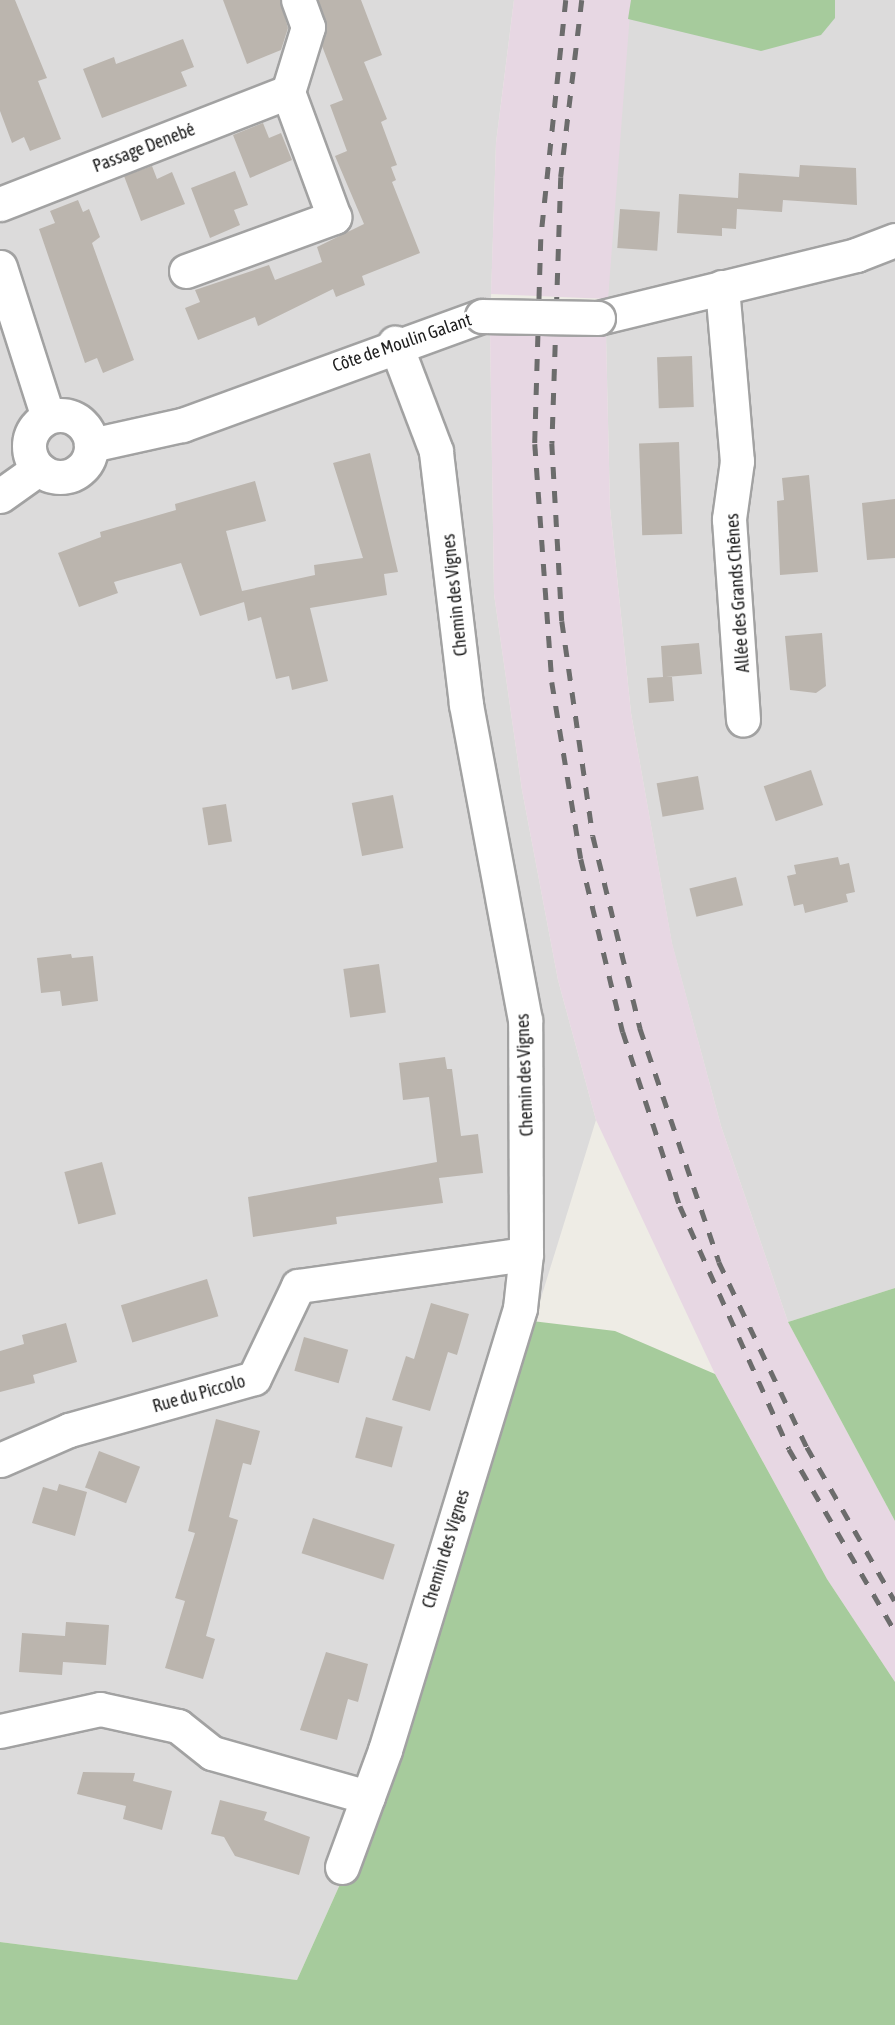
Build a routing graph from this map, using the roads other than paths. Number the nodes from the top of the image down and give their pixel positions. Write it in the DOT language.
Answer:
graph roads {
  1 [pos="297,0"];
  2 [pos="288,92"];
  3 [pos="0,204"];
  4 [pos="895,240"];
  5 [pos="0,267"];
  6 [pos="186,271"];
  7 [pos="722,287"];
  8 [pos="395,343"];
  9 [pos="48,417"];
  10 [pos="91,445"];
  11 [pos="38,469"];
  12 [pos="0,496"];
  13 [pos="743,720"];
  14 [pos="526,1254"];
  15 [pos="0,1460"];
  16 [pos="0,1731"];
  17 [pos="368,1797"];
  18 [pos="342,1867"];
  1 -- 2 [label="street"];
  2 -- 3 [label="street, Passage Denebé"];
  2 -- 6 [label="street"];
  4 -- 7 [label="street, Côte de Moulin Galant"];
  5 -- 9 [label="street"];
  7 -- 8 [label="street, Côte de Moulin Galant, bridge"];
  7 -- 13 [label="street, Allée des Grands Chênes"];
  8 -- 10 [label="street, Côte de Moulin Galant"];
  8 -- 14 [label="street, Chemin des Vignes"];
  9 -- 10 [label="street"];
  9 -- 11 [label="street"];
  10 -- 11 [label="street"];
  11 -- 12 [label="street"];
  14 -- 15 [label="street, Rue du Piccolo"];
  14 -- 17 [label="street, Chemin des Vignes"];
  16 -- 17 [label="street"];
  17 -- 18 [label="street, Chemin des Vignes"];
}
